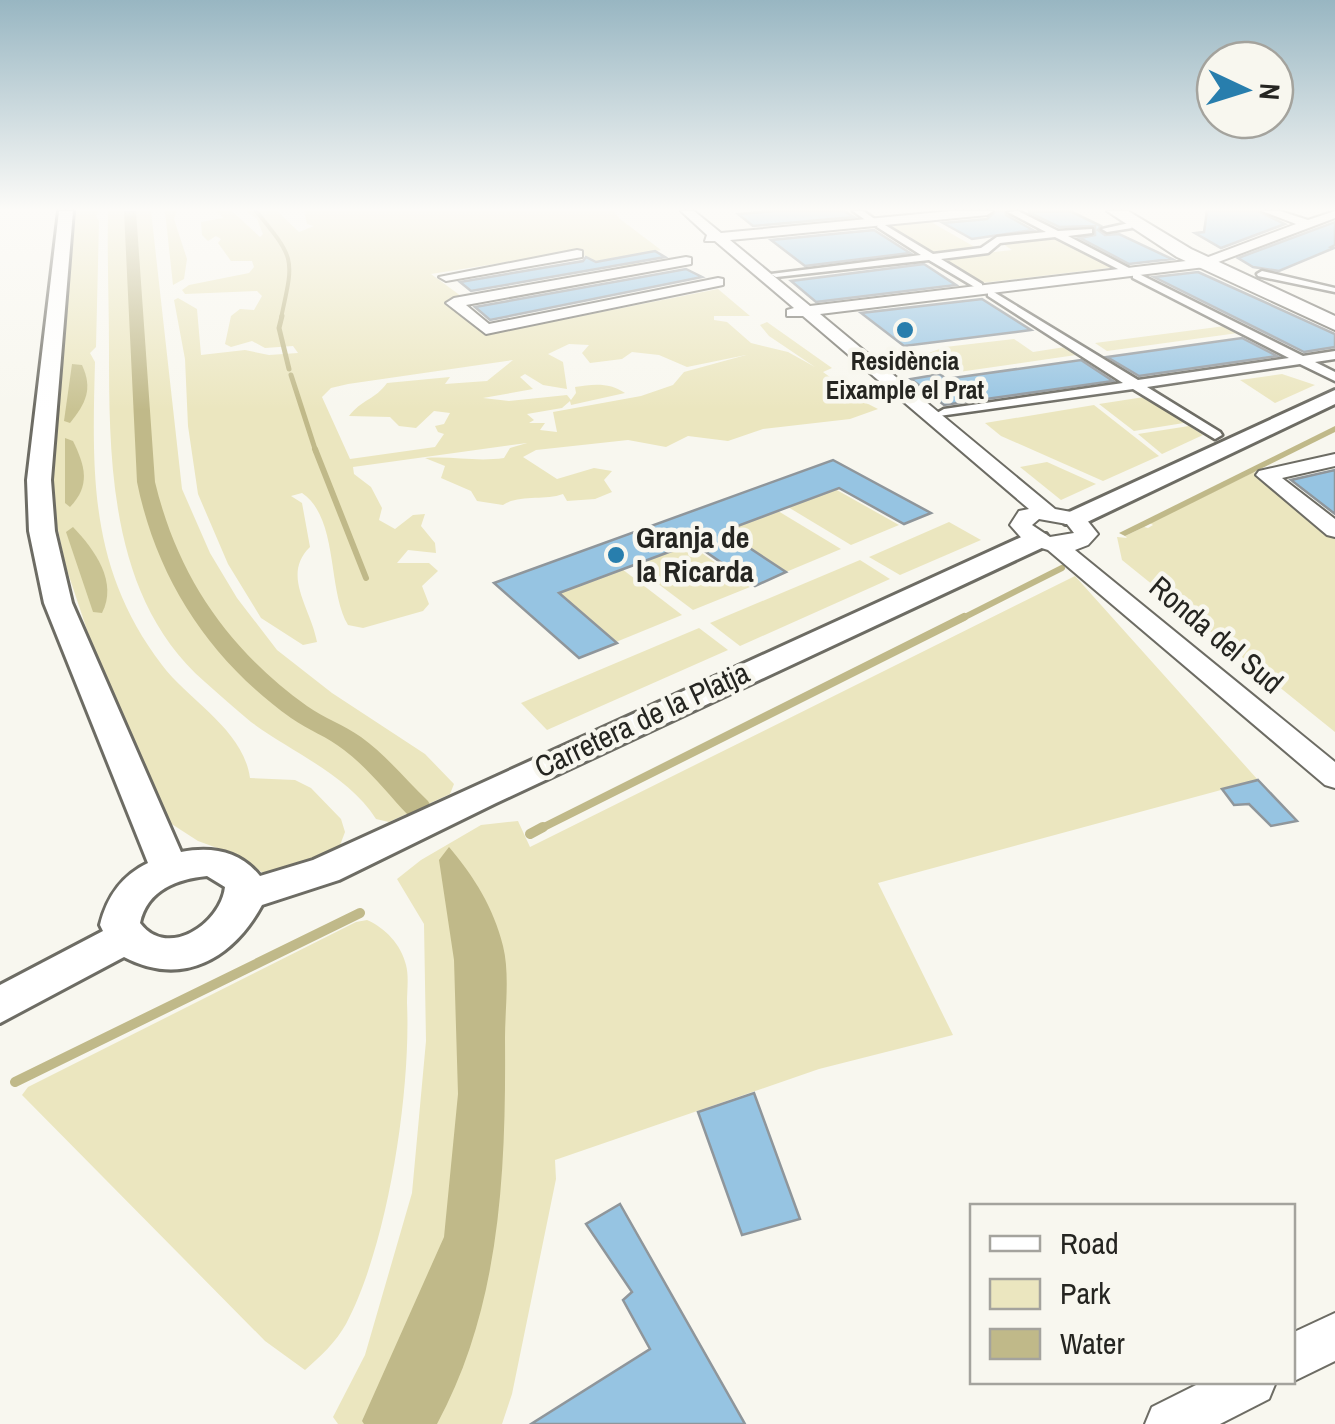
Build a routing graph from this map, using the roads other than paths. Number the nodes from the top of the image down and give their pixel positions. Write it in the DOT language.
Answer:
graph roads {
  1 [pos="59,277"];
  2 [pos="447,277"];
  3 [pos="568,277"];
  4 [pos="594,277"];
  5 [pos="758,277"];
  6 [pos="964,277"];
  7 [pos="1083,277"];
  8 [pos="1141,277"];
  9 [pos="1243,277"];
  10 [pos="1277,277"];
  11 [pos="574,281"];
  12 [pos="718,282"];
  13 [pos="978,286"];
  14 [pos="1332,290"];
  15 [pos="992,294"];
  16 [pos="476,299"];
  17 [pos="610,303"];
  18 [pos="799,312"];
  19 [pos="1335,320"];
  20 [pos="1335,356"];
  21 [pos="1302,360"];
  22 [pos="1335,376"];
  23 [pos="1136,385"];
  24 [pos="1335,396"];
  25 [pos="944,413"];
  26 [pos="1215,435"];
  27 [pos="1335,460"];
  28 [pos="1040,529"];
  29 [pos="1078,530"];
  30 [pos="1335,530"];
  31 [pos="1335,753"];
  32 [pos="1335,778"];
  33 [pos="169,869"];
  34 [pos="246,896"];
  35 [pos="126,938"];
  36 [pos="0,1005"];
  37 [pos="1335,1336"];
  38 [pos="1295,1358"];
  39 [pos="1248,1384"];
  40 [pos="1169,1424"];
  1 -- 33 [label="street"];
  2 -- 16 [label="street"];
  3 -- 11 [label="street"];
  4 -- 11 [label="street"];
  5 -- 18 [label="street, Ronda del Sud"];
  6 -- 13 [label="street"];
  7 -- 18 [label="street"];
  8 -- 21 [label="street"];
  9 -- 19 [label="main road"];
  10 -- 14 [label="street"];
  11 -- 16 [label="street"];
  11 -- 17 [label="street"];
  12 -- 17 [label="street"];
  15 -- 23 [label="street"];
  16 -- 17 [label="street"];
  18 -- 28 [label="street, Ronda del Sud"];
  20 -- 21 [label="street"];
  21 -- 22 [label="street"];
  21 -- 23 [label="street"];
  23 -- 25 [label="street"];
  23 -- 26 [label="street"];
  24 -- 29 [label="street"];
  27 -- 30 [label="street"];
  28 -- 29 [label="street"];
  28 -- 29 [label="street"];
  28 -- 32 [label="street, Ronda del Sud"];
  28 -- 34 [label="street, Carretera de la Platja"];
  29 -- 31 [label="street, Ronda del Sud"];
  33 -- 34 [label="street"];
  33 -- 35 [label="street"];
  34 -- 35 [label="street"];
  35 -- 36 [label="street"];
  37 -- 38 [label="street"];
  39 -- 40 [label="street"];
}
